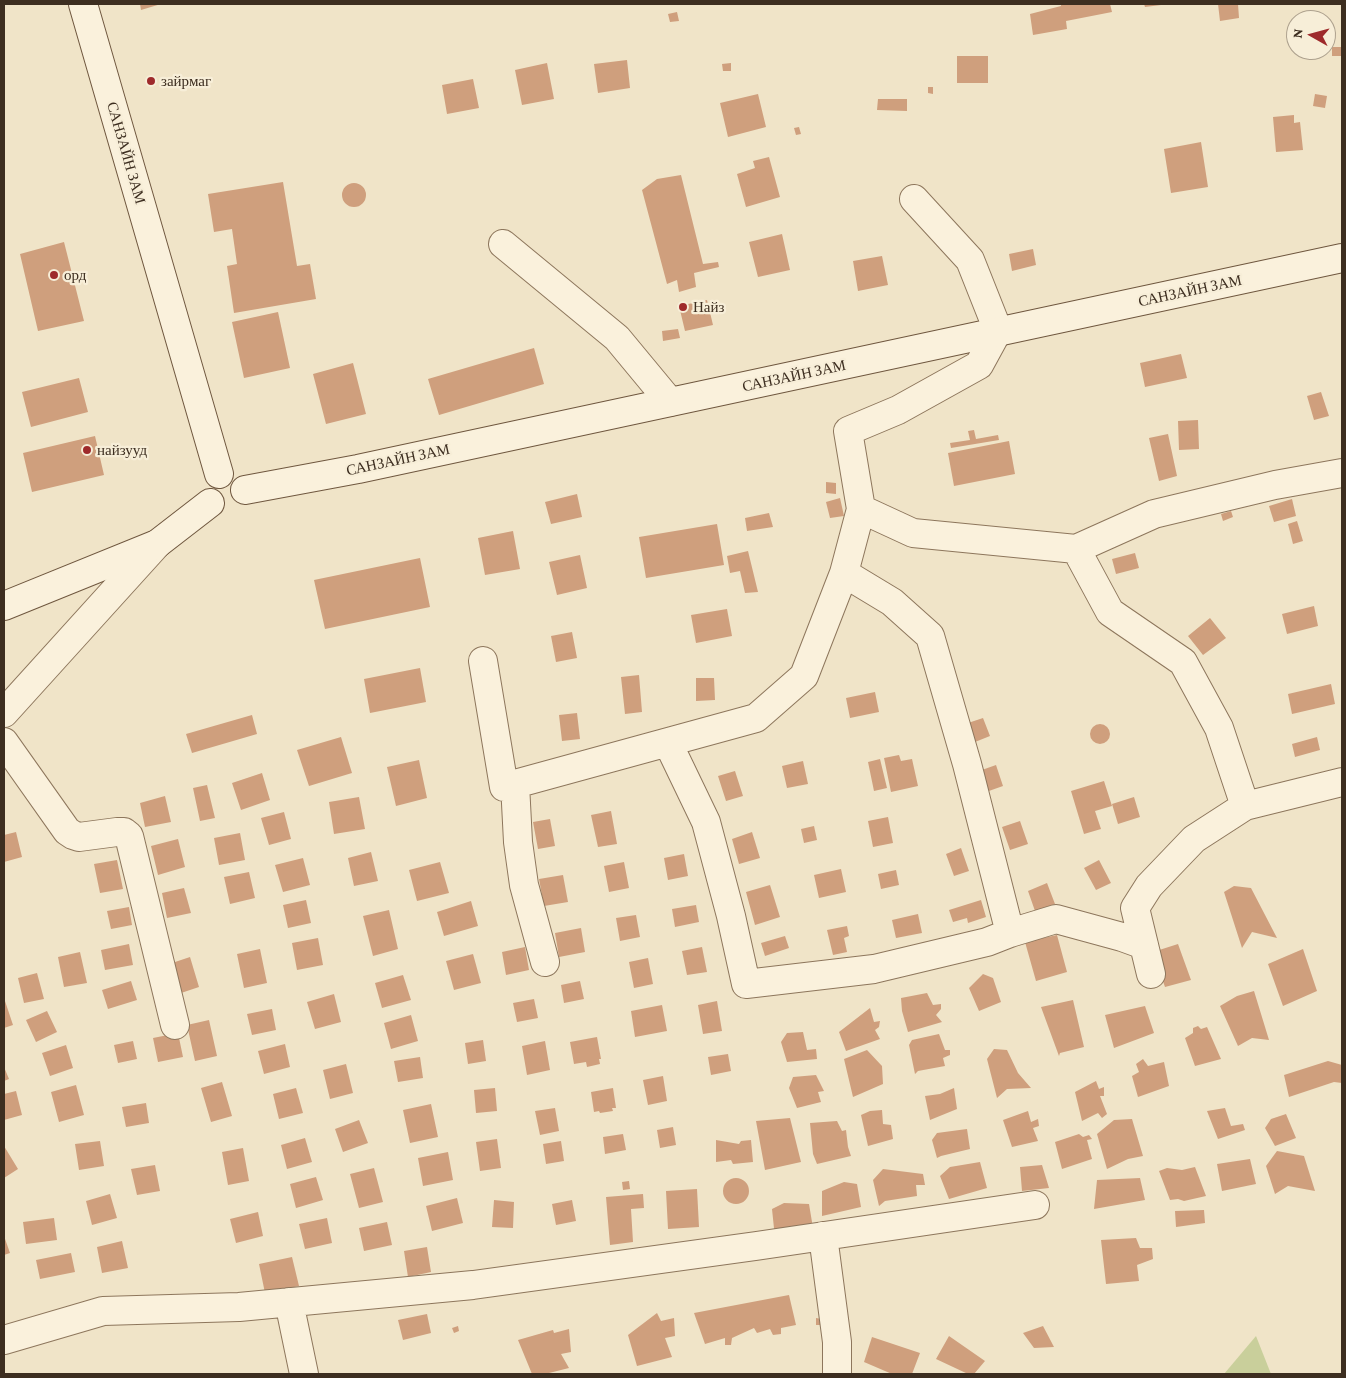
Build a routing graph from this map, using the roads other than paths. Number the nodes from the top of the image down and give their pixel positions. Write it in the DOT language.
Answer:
graph roads {
  1 [pos="83,4"];
  2 [pos="914,199"];
  3 [pos="503,244"];
  4 [pos="1342,258"];
  5 [pos="997,332"];
  6 [pos="670,402"];
  7 [pos="1342,473"];
  8 [pos="219,474"];
  9 [pos="245,490"];
  10 [pos="210,503"];
  11 [pos="861,509"];
  12 [pos="156,544"];
  13 [pos="1076,549"];
  14 [pos="844,573"];
  15 [pos="4,606"];
  16 [pos="482,661"];
  17 [pos="4,713"];
  18 [pos="4,742"];
  19 [pos="668,743"];
  20 [pos="1342,782"];
  21 [pos="516,784"];
  22 [pos="1245,806"];
  23 [pos="1010,933"];
  24 [pos="1144,945"];
  25 [pos="545,962"];
  26 [pos="1151,974"];
  27 [pos="175,1025"];
  28 [pos="1035,1205"];
  29 [pos="823,1236"];
  30 [pos="290,1302"];
  31 [pos="4,1340"];
  32 [pos="304,1374"];
  33 [pos="837,1374"];
  1 -- 8 [label="street, САНЗАЙН ЗАМ"];
  2 -- 5 [label="street"];
  3 -- 6 [label="street"];
  4 -- 5 [label="street, САНЗАЙН ЗАМ"];
  5 -- 6 [label="street, САНЗАЙН ЗАМ"];
  5 -- 11 [label="street"];
  6 -- 9 [label="street, САНЗАЙН ЗАМ"];
  7 -- 13 [label="street"];
  8 -- 9 [label="street"];
  8 -- 10 [label="street"];
  9 -- 10 [label="street"];
  10 -- 12 [label="street"];
  11 -- 13 [label="street"];
  11 -- 14 [label="street"];
  12 -- 15 [label="street"];
  12 -- 17 [label="street"];
  13 -- 22 [label="street"];
  14 -- 19 [label="street"];
  14 -- 23 [label="street"];
  16 -- 21 [label="street"];
  18 -- 27 [label="street"];
  19 -- 21 [label="street"];
  19 -- 23 [label="street"];
  20 -- 22 [label="street"];
  21 -- 25 [label="street"];
  22 -- 24 [label="street"];
  23 -- 24 [label="street"];
  24 -- 26 [label="street"];
  28 -- 29 [label="street"];
  29 -- 30 [label="street"];
  29 -- 33 [label="street"];
  30 -- 31 [label="street"];
  30 -- 32 [label="street"];
}
